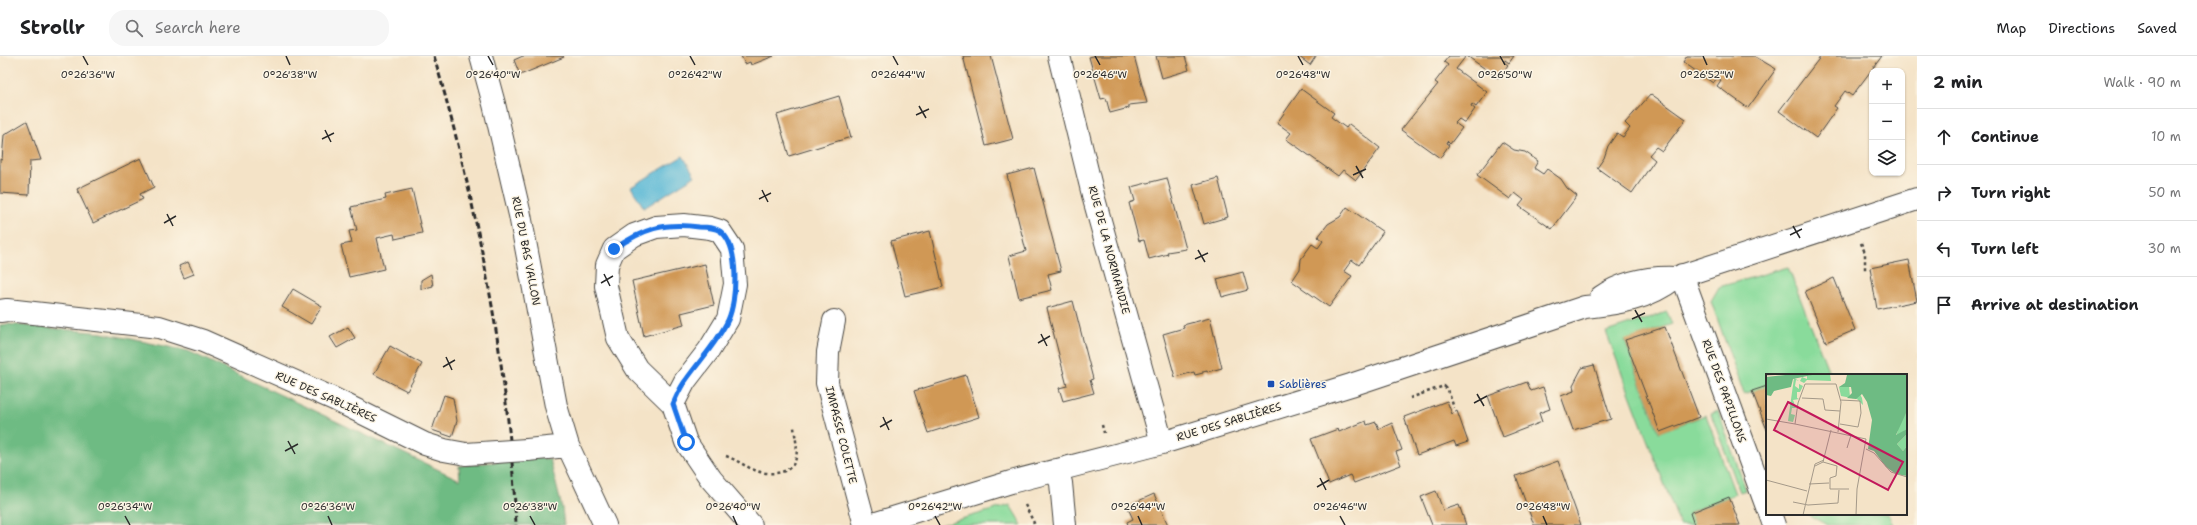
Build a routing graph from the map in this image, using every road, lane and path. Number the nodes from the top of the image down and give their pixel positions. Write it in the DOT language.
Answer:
graph roads {
  1 [pos="480,56"];
  2 [pos="1059,56"];
  3 [pos="1917,199"];
  4 [pos="1859,237"];
  5 [pos="1865,272"];
  6 [pos="1678,276"];
  7 [pos="0,311"];
  8 [pos="834,321"];
  9 [pos="1410,398"];
  10 [pos="673,404"];
  11 [pos="1454,408"];
  12 [pos="794,427"];
  13 [pos="686,442"];
  14 [pos="1162,443"];
  15 [pos="568,446"];
  16 [pos="1056,470"];
  17 [pos="1766,504"];
  18 [pos="1770,515"];
  19 [pos="605,525"];
  20 [pos="751,525"];
  21 [pos="865,525"];
  22 [pos="870,525"];
  23 [pos="1065,525"];
  24 [pos="1774,525"];
  1 -- 15 [label="street, RUE DU BAS VALLON"];
  2 -- 14 [label="street, RUE DE LA NORMANDIE"];
  3 -- 6 [label="street, RUE DES SABLIÈRES"];
  4 -- 5 [label="path"];
  6 -- 14 [label="street, RUE DES SABLIÈRES"];
  6 -- 17 [label="street, RUE DES PAPILLONS"];
  7 -- 15 [label="street, RUE DES SABLIÈRES, bridge"];
  8 -- 21 [label="street, IMPASSE COLETTE"];
  9 -- 11 [label="path"];
  10 -- 10 [label="street"];
  10 -- 13 [label="street"];
  12 -- 13 [label="path"];
  13 -- 20 [label="street"];
  14 -- 16 [label="street, RUE DES SABLIÈRES"];
  15 -- 19 [label="street"];
  16 -- 22 [label="street, RUE DES SABLIÈRES"];
  16 -- 23 [label="street"];
  18 -- 24 [label="street"];
}
